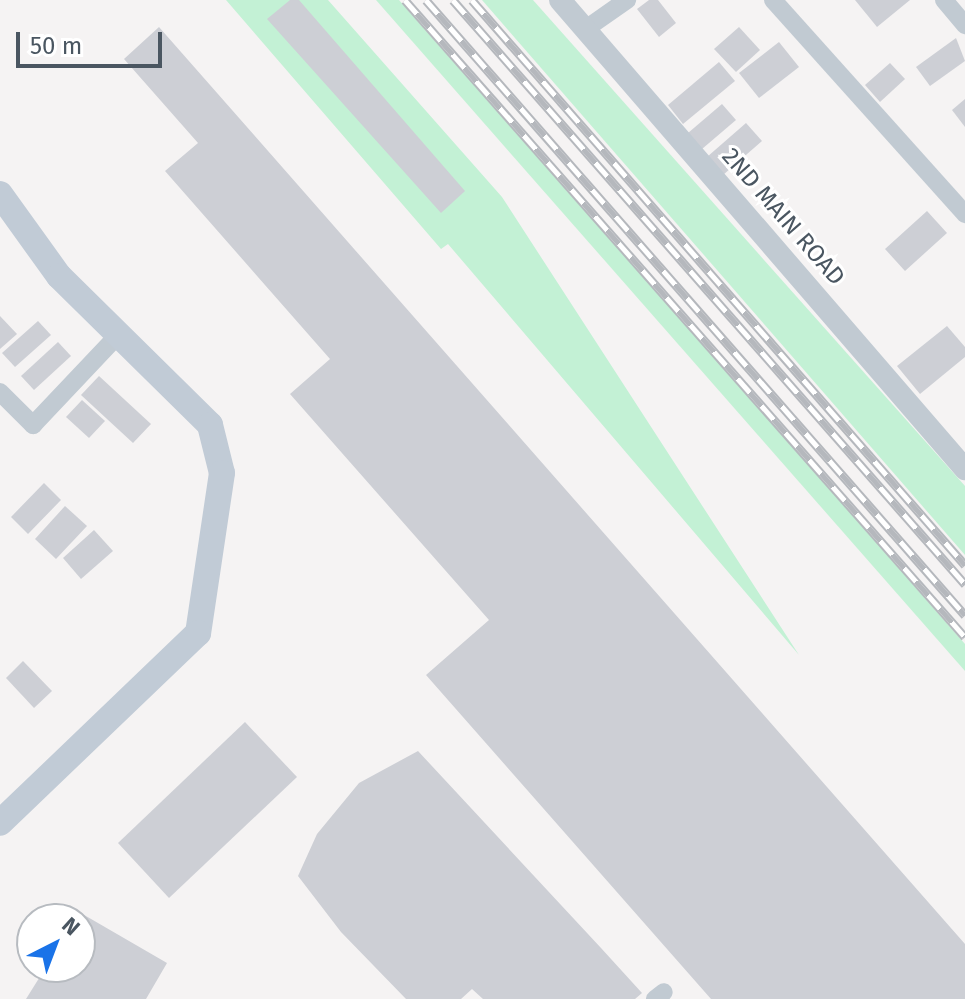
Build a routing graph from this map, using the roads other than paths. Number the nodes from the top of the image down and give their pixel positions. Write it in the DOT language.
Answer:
graph roads {
  1 [pos="560,0"];
  2 [pos="627,0"];
  3 [pos="773,0"];
  4 [pos="944,0"];
  5 [pos="965,25"];
  6 [pos="587,28"];
  7 [pos="0,194"];
  8 [pos="965,214"];
  9 [pos="9,216"];
  10 [pos="118,335"];
  11 [pos="0,392"];
  12 [pos="965,469"];
  13 [pos="0,823"];
  1 -- 6 [label="street, 2ND MAIN ROAD"];
  2 -- 6 [label="street"];
  3 -- 8 [label="street"];
  4 -- 5 [label="street"];
  6 -- 12 [label="street, 2ND MAIN ROAD"];
  7 -- 9 [label="main road"];
  9 -- 10 [label="main road"];
  10 -- 11 [label="street"];
  10 -- 13 [label="main road"];
}
